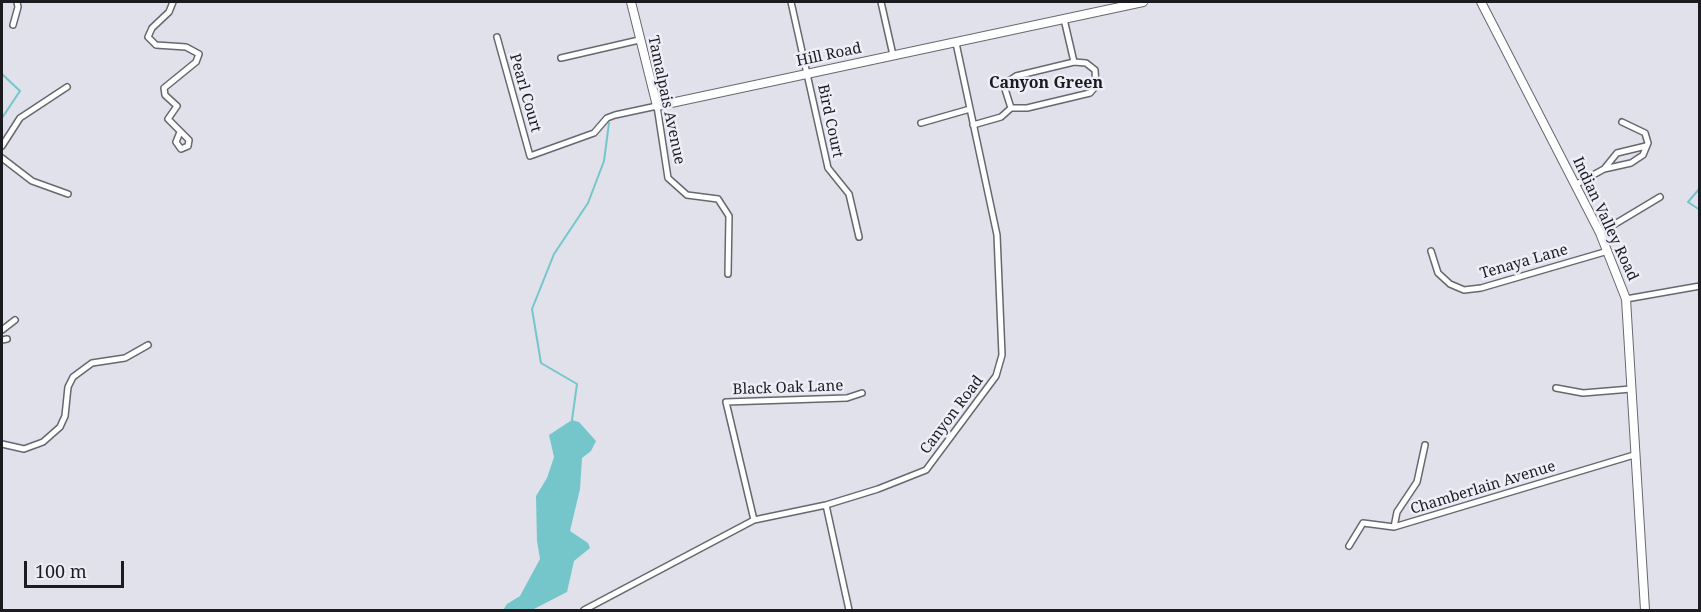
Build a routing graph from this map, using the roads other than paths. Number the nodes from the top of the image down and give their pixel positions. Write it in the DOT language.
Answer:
graph roads {
  1 [pos="17,2"];
  2 [pos="173,2"];
  3 [pos="631,2"];
  4 [pos="791,2"];
  5 [pos="881,2"];
  6 [pos="1143,2"];
  7 [pos="1481,2"];
  8 [pos="1103,6"];
  9 [pos="1064,19"];
  10 [pos="13,25"];
  11 [pos="497,37"];
  12 [pos="639,40"];
  13 [pos="956,44"];
  14 [pos="893,55"];
  15 [pos="561,57"];
  16 [pos="1074,62"];
  17 [pos="807,73"];
  18 [pos="67,87"];
  19 [pos="657,106"];
  20 [pos="1011,108"];
  21 [pos="970,109"];
  22 [pos="1622,122"];
  23 [pos="921,123"];
  24 [pos="973,125"];
  25 [pos="180,132"];
  26 [pos="2,146"];
  27 [pos="1647,146"];
  28 [pos="530,156"];
  29 [pos="2,158"];
  30 [pos="1604,169"];
  31 [pos="1575,185"];
  32 [pos="68,194"];
  33 [pos="1660,197"];
  34 [pos="1600,233"];
  35 [pos="859,237"];
  36 [pos="1431,251"];
  37 [pos="1608,251"];
  38 [pos="728,274"];
  39 [pos="1700,286"];
  40 [pos="1626,298"];
  41 [pos="15,320"];
  42 [pos="2,330"];
  43 [pos="148,345"];
  44 [pos="1556,388"];
  45 [pos="1631,389"];
  46 [pos="862,393"];
  47 [pos="2,444"];
  48 [pos="1425,445"];
  49 [pos="1634,455"];
  50 [pos="826,505"];
  51 [pos="754,520"];
  52 [pos="1394,526"];
  53 [pos="1349,546"];
  54 [pos="584,610"];
  55 [pos="849,610"];
  56 [pos="1645,610"];
  1 -- 10 [label="street"];
  2 -- 25 [label="street"];
  3 -- 12 [label="street, Tamalpais Avenue"];
  4 -- 17 [label="street, Bird Court"];
  5 -- 14 [label="street"];
  6 -- 8 [label="street, Hill Road"];
  7 -- 31 [label="street, Indian Valley Road"];
  8 -- 9 [label="street, Hill Road"];
  9 -- 13 [label="street, Hill Road"];
  9 -- 16 [label="street"];
  11 -- 28 [label="street, Pearl Court"];
  12 -- 15 [label="street"];
  12 -- 19 [label="street, Tamalpais Avenue"];
  13 -- 14 [label="street, Hill Road"];
  13 -- 21 [label="street, Canyon Road"];
  14 -- 17 [label="street, Hill Road"];
  16 -- 20 [label="street"];
  16 -- 20 [label="street"];
  17 -- 19 [label="street, Hill Road"];
  17 -- 35 [label="street, Bird Court"];
  18 -- 26 [label="street"];
  19 -- 28 [label="street, Hill Road"];
  19 -- 38 [label="street, Tamalpais Avenue"];
  20 -- 24 [label="street"];
  21 -- 23 [label="street"];
  21 -- 24 [label="street, Canyon Road"];
  22 -- 27 [label="street"];
  24 -- 50 [label="street, Canyon Road"];
  27 -- 30 [label="street"];
  27 -- 30 [label="street"];
  29 -- 32 [label="street"];
  30 -- 31 [label="street"];
  31 -- 34 [label="street, Indian Valley Road"];
  33 -- 34 [label="street"];
  34 -- 37 [label="street, Indian Valley Road"];
  36 -- 37 [label="street, Tenaya Lane"];
  37 -- 40 [label="street, Indian Valley Road"];
  39 -- 40 [label="street"];
  40 -- 45 [label="street, Indian Valley Road"];
  41 -- 42 [label="street"];
  43 -- 47 [label="street"];
  44 -- 45 [label="street"];
  45 -- 49 [label="street, Indian Valley Road"];
  46 -- 51 [label="street, Black Oak Lane"];
  48 -- 52 [label="street"];
  49 -- 52 [label="street, Chamberlain Avenue"];
  49 -- 56 [label="street, Indian Valley Road"];
  50 -- 51 [label="street, Canyon Road"];
  50 -- 55 [label="street"];
  51 -- 54 [label="street, Canyon Road"];
  52 -- 53 [label="street, Chamberlain Avenue"];
}
